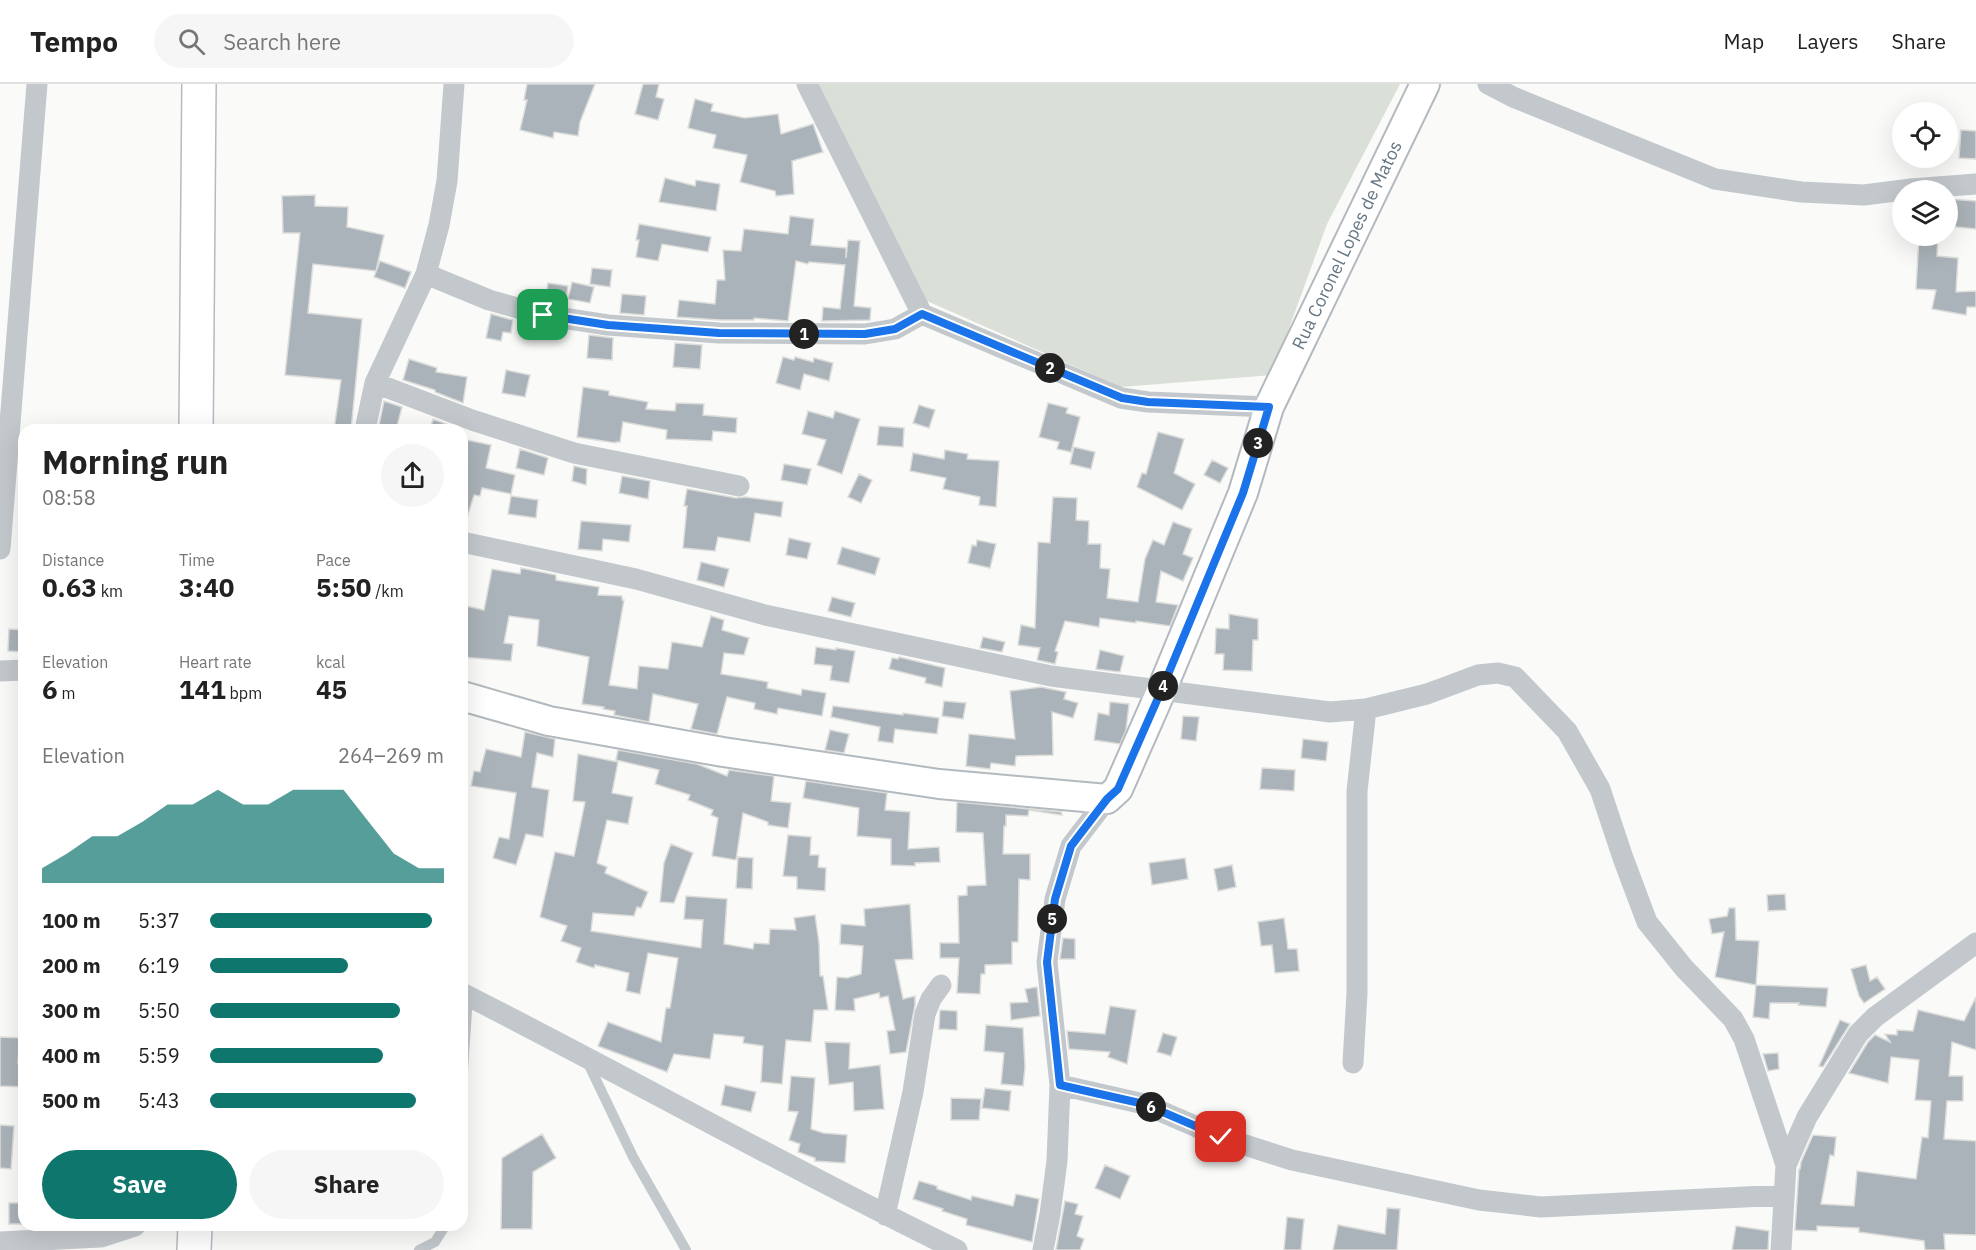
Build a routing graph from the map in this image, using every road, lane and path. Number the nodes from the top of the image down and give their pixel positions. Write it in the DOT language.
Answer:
graph roads {
  1 [pos="37,84"];
  2 [pos="199,84"];
  3 [pos="454,84"];
  4 [pos="807,84"];
  5 [pos="1425,84"];
  6 [pos="1488,84"];
  7 [pos="1976,184"];
  8 [pos="426,274"];
  9 [pos="922,314"];
  10 [pos="375,383"];
  11 [pos="1269,407"];
  12 [pos="196,424"];
  13 [pos="366,424"];
  14 [pos="739,486"];
  15 [pos="468,543"];
  16 [pos="0,549"];
  17 [pos="18,670"];
  18 [pos="0,671"];
  19 [pos="1162,689"];
  20 [pos="468,698"];
  21 [pos="1366,709"];
  22 [pos="1107,799"];
  23 [pos="1976,943"];
  24 [pos="941,985"];
  25 [pos="468,997"];
  26 [pos="584,1055"];
  27 [pos="1353,1063"];
  28 [pos="1060,1085"];
  29 [pos="1786,1165"];
  30 [pos="1784,1195"];
  31 [pos="885,1215"];
  32 [pos="120,1231"];
  33 [pos="195,1231"];
  34 [pos="442,1231"];
  35 [pos="0,1242"];
  36 [pos="194,1250"];
  37 [pos="419,1250"];
  38 [pos="686,1250"];
  39 [pos="957,1250"];
  40 [pos="1043,1250"];
  41 [pos="1781,1250"];
  1 -- 16 [label="street"];
  2 -- 12 [label="main road"];
  3 -- 8 [label="street"];
  4 -- 9 [label="street"];
  5 -- 11 [label="street, Rua Coronel Lopes de Matos"];
  6 -- 7 [label="street"];
  8 -- 9 [label="street"];
  8 -- 10 [label="street"];
  9 -- 11 [label="street"];
  10 -- 13 [label="street"];
  10 -- 14 [label="street"];
  11 -- 19 [label="street, Rua Coronel Lopes de Matos"];
  15 -- 19 [label="street"];
  17 -- 18 [label="street"];
  19 -- 21 [label="street"];
  19 -- 22 [label="street, Rua Coronel Lopes de Matos"];
  20 -- 22 [label="street"];
  21 -- 27 [label="street"];
  21 -- 29 [label="street"];
  22 -- 28 [label="street"];
  23 -- 29 [label="street"];
  24 -- 31 [label="street"];
  25 -- 26 [label="street"];
  26 -- 31 [label="street"];
  26 -- 38 [label="lane"];
  28 -- 30 [label="street"];
  28 -- 40 [label="street"];
  29 -- 30 [label="street"];
  30 -- 41 [label="street"];
  31 -- 39 [label="street"];
  32 -- 35 [label="street"];
  33 -- 36 [label="main road"];
  34 -- 37 [label="lane"];
}
